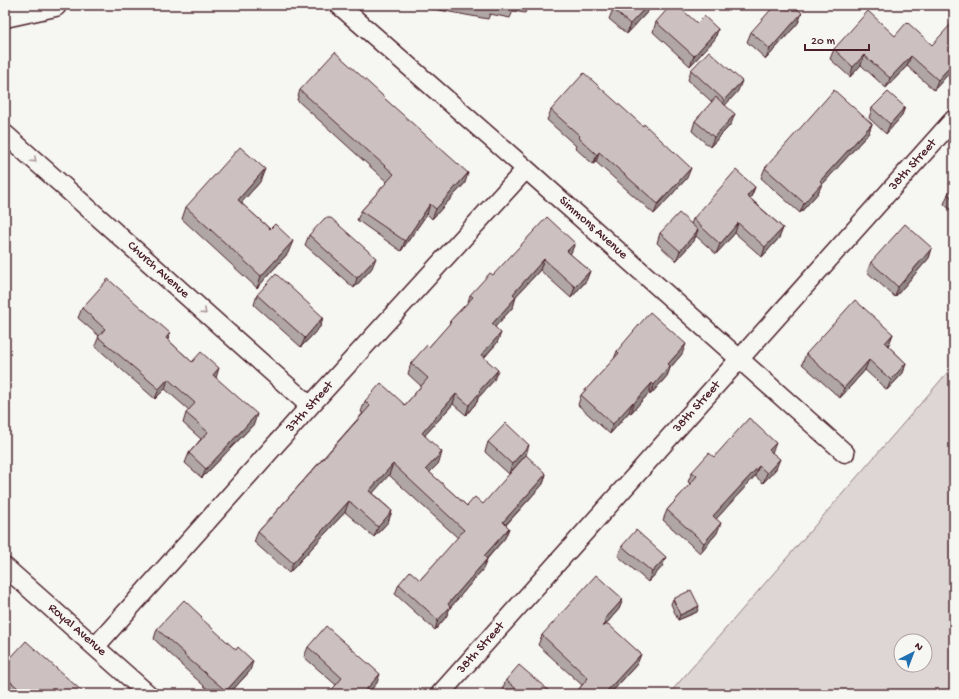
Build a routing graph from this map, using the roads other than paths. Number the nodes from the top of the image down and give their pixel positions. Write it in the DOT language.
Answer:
graph roads {
  1 [pos="339,5"];
  2 [pos="44,6"];
  3 [pos="5,16"];
  4 [pos="954,119"];
  5 [pos="5,134"];
  6 [pos="526,169"];
  7 [pos="740,359"];
  8 [pos="310,406"];
  9 [pos="845,453"];
  10 [pos="5,567"];
  11 [pos="95,647"];
  12 [pos="148,694"];
  13 [pos="440,694"];
  1 -- 6 [label="street, Simmons Avenue"];
  2 -- 3 [label="street"];
  4 -- 7 [label="street, 38th Street"];
  5 -- 8 [label="street, Church Avenue, one-way"];
  6 -- 7 [label="street, Simmons Avenue"];
  6 -- 8 [label="street, 37th Street"];
  7 -- 9 [label="street, Simmons Avenue"];
  7 -- 13 [label="street, 38th Street"];
  8 -- 11 [label="street, 37th Street"];
  10 -- 11 [label="street, Royal Avenue"];
  11 -- 12 [label="street, Royal Avenue"];
}
